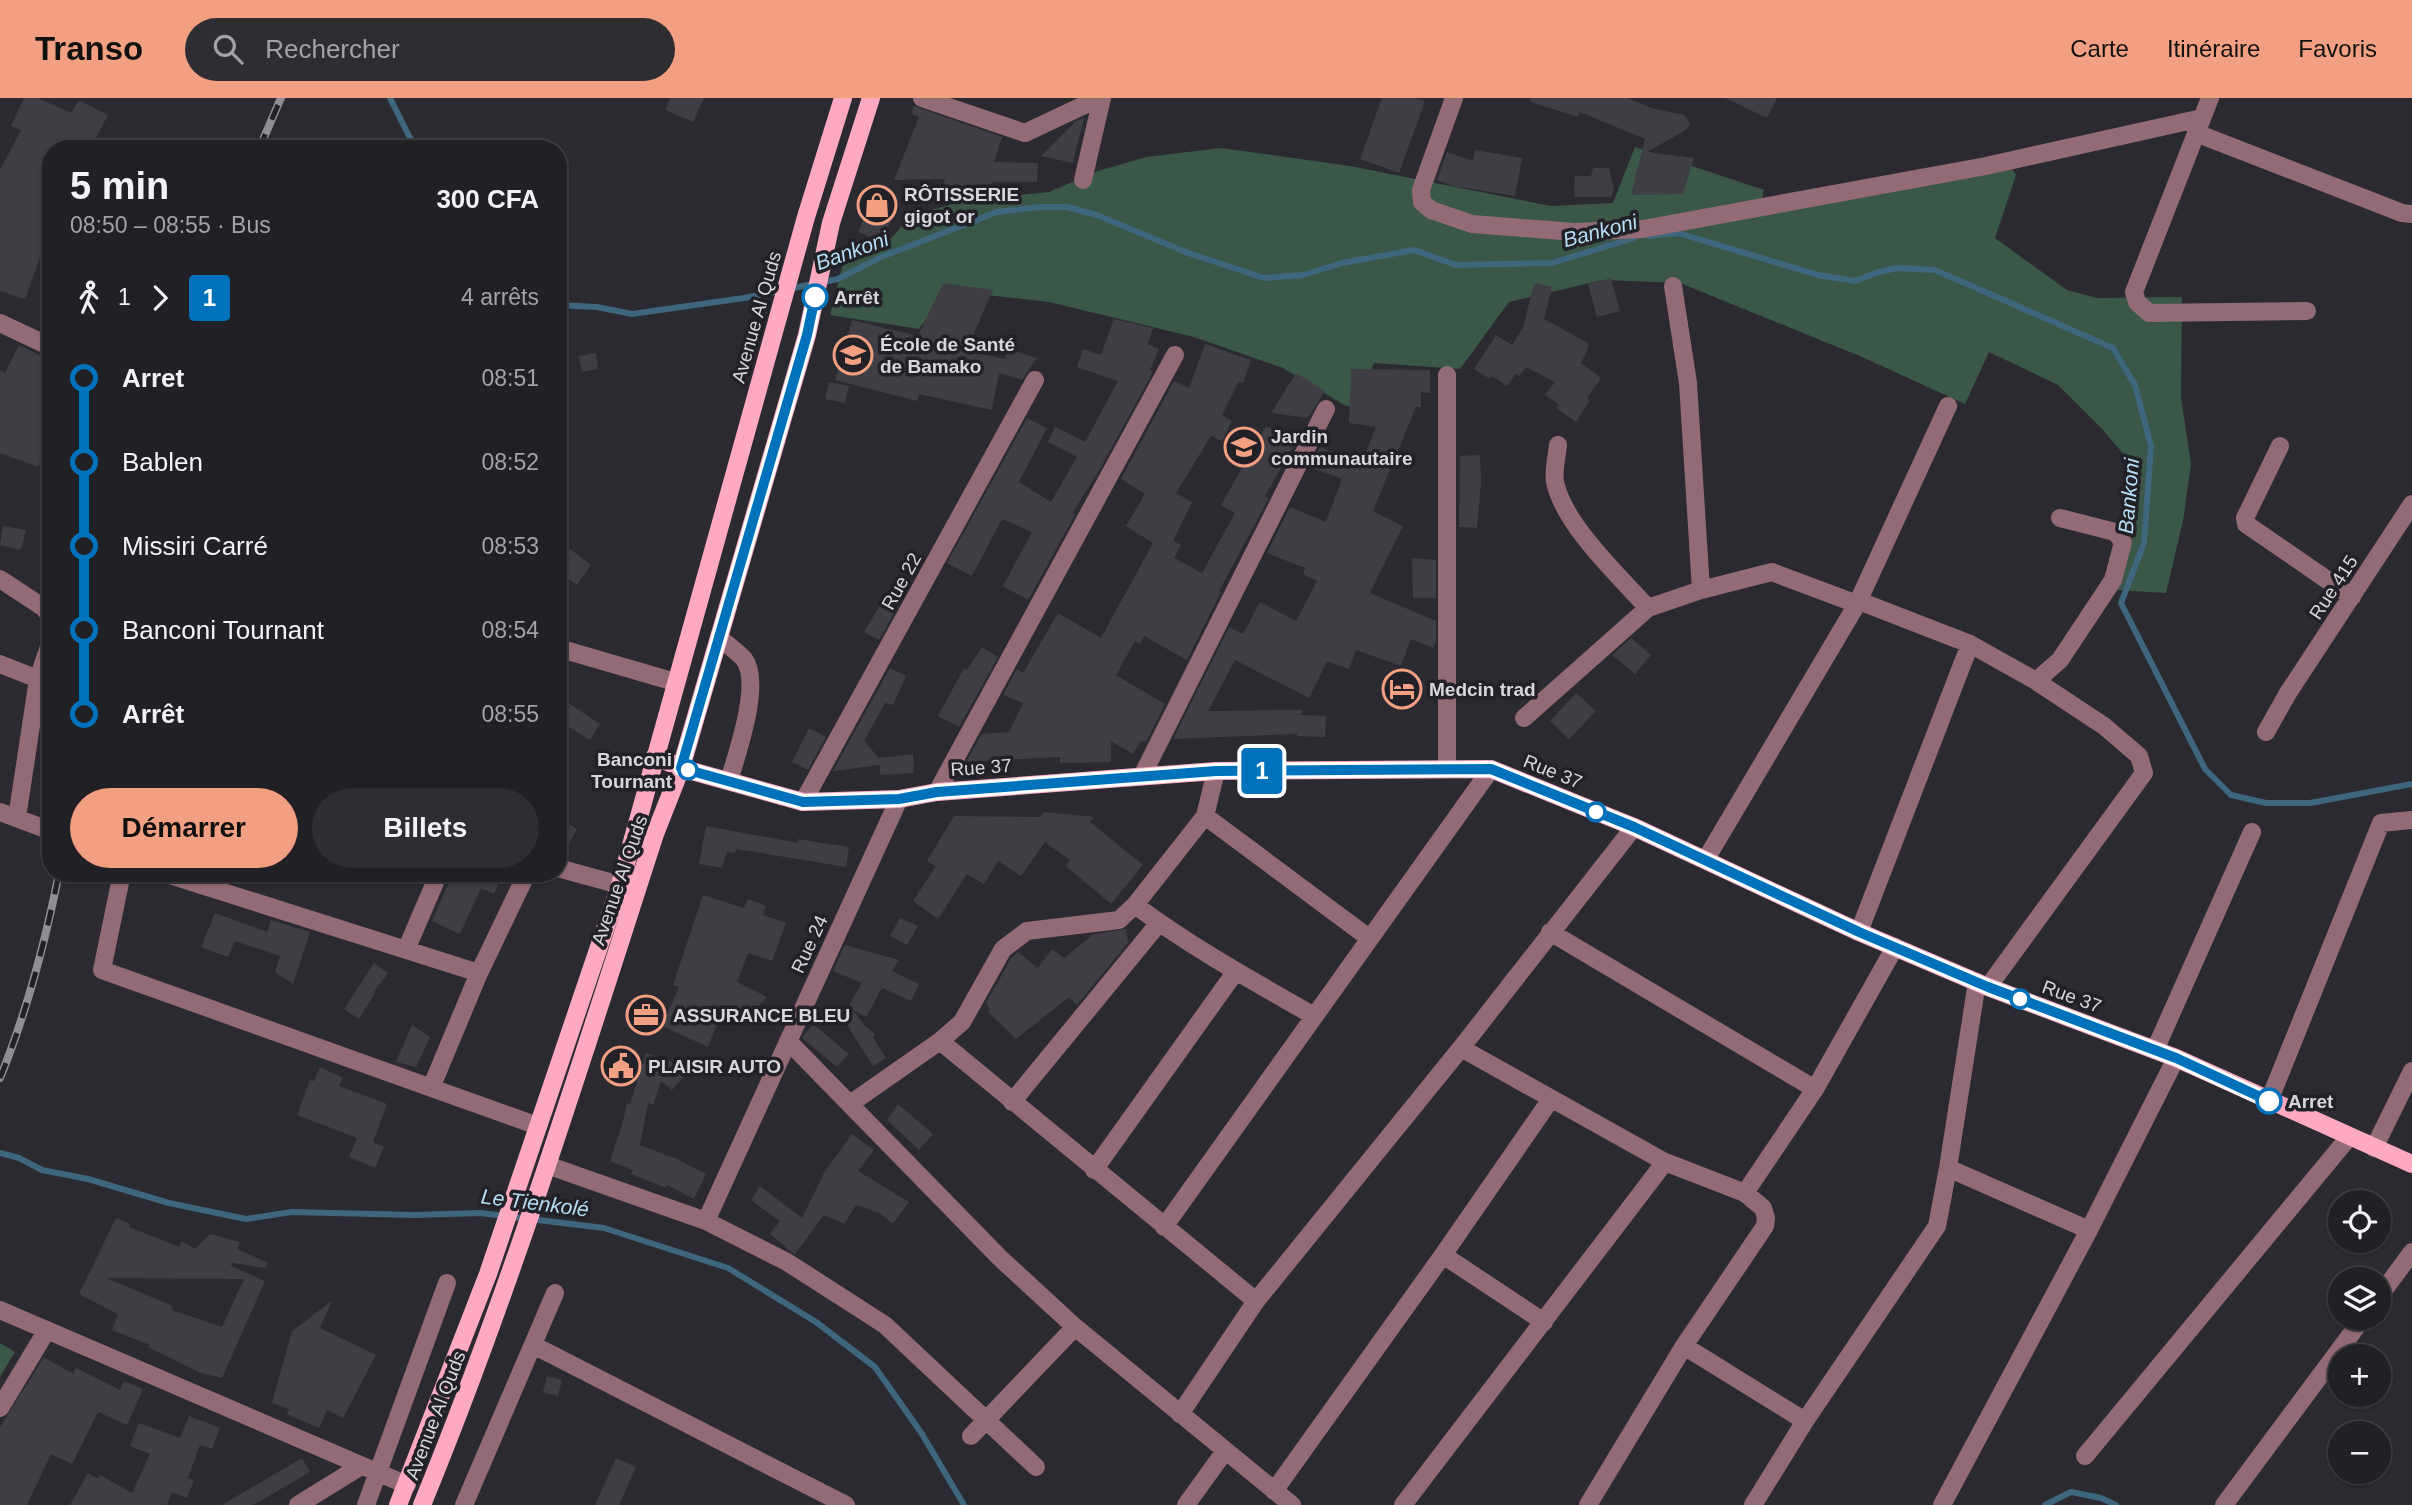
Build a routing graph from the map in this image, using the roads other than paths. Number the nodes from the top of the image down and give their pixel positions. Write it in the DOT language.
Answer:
graph roads {
  1 [pos="843,98"];
  2 [pos="870,98"];
  3 [pos="922,98"];
  4 [pos="1100,98"];
  5 [pos="1454,98"];
  6 [pos="2210,98"];
  7 [pos="2199,125"];
  8 [pos="1083,180"];
  9 [pos="2412,214"];
  10 [pos="1673,286"];
  11 [pos="2307,311"];
  12 [pos="0,323"];
  13 [pos="42,343"];
  14 [pos="1175,355"];
  15 [pos="1447,375"];
  16 [pos="1035,380"];
  17 [pos="1948,406"];
  18 [pos="1326,409"];
  19 [pos="1558,444"];
  20 [pos="2280,446"];
  21 [pos="2412,504"];
  22 [pos="2060,517"];
  23 [pos="0,579"];
  24 [pos="1701,590"];
  25 [pos="2351,597"];
  26 [pos="1858,602"];
  27 [pos="42,607"];
  28 [pos="1648,608"];
  29 [pos="719,637"];
  30 [pos="1969,644"];
  31 [pos="567,651"];
  32 [pos="0,664"];
  33 [pos="42,668"];
  34 [pos="38,680"];
  35 [pos="2036,681"];
  36 [pos="675,682"];
  37 [pos="1524,718"];
  38 [pos="2266,732"];
  39 [pos="655,756"];
  40 [pos="681,768"];
  41 [pos="1447,769"];
  42 [pos="1491,769"];
  43 [pos="1216,771"];
  44 [pos="1142,776"];
  45 [pos="729,781"];
  46 [pos="937,792"];
  47 [pos="899,799"];
  48 [pos="803,802"];
  49 [pos="0,812"];
  50 [pos="1205,816"];
  51 [pos="17,818"];
  52 [pos="2412,820"];
  53 [pos="1634,827"];
  54 [pos="42,828"];
  55 [pos="2252,832"];
  56 [pos="1706,859"];
  57 [pos="567,870"];
  58 [pos="120,882"];
  59 [pos="191,882"];
  60 [pos="435,882"];
  61 [pos="523,882"];
  62 [pos="620,885"];
  63 [pos="1135,905"];
  64 [pos="1159,923"];
  65 [pos="1550,932"];
  66 [pos="1859,932"];
  67 [pos="1369,939"];
  68 [pos="1895,947"];
  69 [pos="406,950"];
  70 [pos="1236,971"];
  71 [pos="479,973"];
  72 [pos="1983,985"];
  73 [pos="1314,1016"];
  74 [pos="788,1041"];
  75 [pos="940,1041"];
  76 [pos="1461,1048"];
  77 [pos="2155,1050"];
  78 [pos="2176,1058"];
  79 [pos="2412,1071"];
  80 [pos="431,1088"];
  81 [pos="1815,1089"];
  82 [pos="1551,1099"];
  83 [pos="2269,1101"];
  84 [pos="1012,1102"];
  85 [pos="850,1104"];
  86 [pos="538,1126"];
  87 [pos="2349,1137"];
  88 [pos="2374,1148"];
  89 [pos="1665,1162"];
  90 [pos="2412,1164"];
  91 [pos="547,1165"];
  92 [pos="1948,1168"];
  93 [pos="1094,1170"];
  94 [pos="1745,1193"];
  95 [pos="706,1222"];
  96 [pos="1164,1227"];
  97 [pos="2089,1230"];
  98 [pos="2412,1252"];
  99 [pos="1443,1255"];
  100 [pos="2391,1280"];
  101 [pos="447,1283"];
  102 [pos="555,1293"];
  103 [pos="1256,1301"];
  104 [pos="0,1310"];
  105 [pos="1544,1322"];
  106 [pos="1075,1327"];
  107 [pos="2354,1330"];
  108 [pos="47,1331"];
  109 [pos="533,1345"];
  110 [pos="1684,1346"];
  111 [pos="0,1408"];
  112 [pos="1180,1415"];
  113 [pos="987,1419"];
  114 [pos="1805,1421"];
  115 [pos="971,1436"];
  116 [pos="1225,1451"];
  117 [pos="2085,1455"];
  118 [pos="361,1466"];
  119 [pos="1036,1467"];
  120 [pos="379,1473"];
  121 [pos="407,1485"];
  122 [pos="1274,1491"];
  123 [pos="298,1505"];
  124 [pos="366,1505"];
  125 [pos="398,1505"];
  126 [pos="422,1505"];
  127 [pos="464,1505"];
  128 [pos="846,1505"];
  129 [pos="1186,1505"];
  130 [pos="1292,1505"];
  131 [pos="1403,1505"];
  132 [pos="1588,1505"];
  133 [pos="1753,1505"];
  134 [pos="1942,1505"];
  135 [pos="2224,1505"];
  1 -- 36 [label="main road, Avenue Al Quds"];
  2 -- 29 [label="main road, Avenue Al Quds"];
  3 -- 4 [label="street"];
  4 -- 8 [label="street"];
  5 -- 7 [label="street"];
  6 -- 7 [label="street"];
  7 -- 9 [label="street"];
  7 -- 11 [label="street"];
  10 -- 24 [label="street"];
  12 -- 13 [label="street"];
  14 -- 46 [label="street"];
  15 -- 41 [label="street"];
  16 -- 48 [label="street, Rue 22"];
  17 -- 26 [label="street"];
  18 -- 44 [label="street"];
  19 -- 28 [label="street"];
  20 -- 25 [label="street"];
  21 -- 25 [label="street, Rue 415"];
  22 -- 35 [label="street"];
  23 -- 27 [label="street"];
  24 -- 26 [label="street"];
  24 -- 28 [label="street"];
  25 -- 38 [label="street, Rue 415"];
  26 -- 30 [label="street"];
  26 -- 56 [label="street"];
  28 -- 37 [label="street"];
  29 -- 40 [label="main road, Avenue Al Quds"];
  29 -- 45 [label="street"];
  30 -- 35 [label="street"];
  30 -- 66 [label="street"];
  31 -- 36 [label="street"];
  32 -- 34 [label="street"];
  33 -- 34 [label="street"];
  34 -- 51 [label="street"];
  35 -- 72 [label="street"];
  36 -- 39 [label="main road, Avenue Al Quds"];
  39 -- 40 [label="main road, Rue 37"];
  39 -- 62 [label="main road, Avenue Al Quds"];
  40 -- 45 [label="main road, Rue 37"];
  40 -- 91 [label="main road, Avenue Al Quds"];
  41 -- 42 [label="main road, Rue 37"];
  41 -- 43 [label="main road, Rue 37"];
  42 -- 53 [label="main road, Rue 37"];
  42 -- 67 [label="street"];
  43 -- 44 [label="main road, Rue 37"];
  43 -- 50 [label="street"];
  44 -- 46 [label="main road, Rue 37"];
  45 -- 48 [label="main road, Rue 37"];
  46 -- 47 [label="main road, Rue 37"];
  47 -- 48 [label="main road, Rue 37"];
  47 -- 74 [label="street, Rue 24"];
  49 -- 51 [label="street"];
  50 -- 63 [label="street"];
  50 -- 67 [label="street"];
  51 -- 54 [label="street"];
  52 -- 83 [label="street"];
  53 -- 56 [label="main road, Rue 37"];
  53 -- 65 [label="street"];
  55 -- 77 [label="street"];
  56 -- 66 [label="main road, Rue 37"];
  57 -- 62 [label="street"];
  58 -- 80 [label="street"];
  59 -- 69 [label="street"];
  60 -- 69 [label="street"];
  61 -- 71 [label="street"];
  62 -- 86 [label="main road, Avenue Al Quds"];
  63 -- 64 [label="street"];
  63 -- 75 [label="street"];
  64 -- 70 [label="street"];
  64 -- 84 [label="street"];
  65 -- 76 [label="street"];
  65 -- 81 [label="street"];
  66 -- 68 [label="main road, Rue 37"];
  67 -- 73 [label="street"];
  68 -- 72 [label="main road, Rue 37"];
  68 -- 81 [label="street"];
  69 -- 71 [label="street"];
  70 -- 73 [label="street"];
  70 -- 93 [label="street"];
  71 -- 80 [label="street"];
  72 -- 77 [label="main road, Rue 37"];
  72 -- 92 [label="street"];
  73 -- 96 [label="street"];
  74 -- 85 [label="street"];
  74 -- 95 [label="street, Rue 24"];
  75 -- 84 [label="street"];
  75 -- 85 [label="street"];
  76 -- 82 [label="street"];
  76 -- 103 [label="street"];
  77 -- 78 [label="main road, Rue 37"];
  78 -- 83 [label="main road, Rue 37"];
  78 -- 97 [label="street"];
  79 -- 88 [label="street"];
  80 -- 86 [label="street"];
  81 -- 94 [label="street"];
  82 -- 89 [label="street"];
  82 -- 99 [label="street"];
  83 -- 87 [label="main road, Rue 37"];
  84 -- 93 [label="street"];
  85 -- 106 [label="street"];
  86 -- 121 [label="main road, Avenue Al Quds"];
  87 -- 88 [label="main road, Rue 37"];
  87 -- 117 [label="street"];
  88 -- 90 [label="main road, Rue 37"];
  89 -- 94 [label="street"];
  89 -- 105 [label="street"];
  91 -- 95 [label="street"];
  91 -- 126 [label="main road, Avenue Al Quds"];
  92 -- 97 [label="street"];
  92 -- 114 [label="street"];
  93 -- 96 [label="street"];
  94 -- 110 [label="street"];
  95 -- 113 [label="street"];
  96 -- 103 [label="street"];
  97 -- 134 [label="street"];
  98 -- 100 [label="street"];
  99 -- 105 [label="street"];
  99 -- 122 [label="street"];
  101 -- 120 [label="street, Avenue Al Quds"];
  102 -- 109 [label="street"];
  103 -- 112 [label="street"];
  104 -- 108 [label="street"];
  105 -- 131 [label="street"];
  106 -- 112 [label="street"];
  106 -- 113 [label="street"];
  107 -- 135 [label="street"];
  108 -- 111 [label="street"];
  108 -- 118 [label="street"];
  109 -- 127 [label="street"];
  109 -- 128 [label="street"];
  110 -- 114 [label="street"];
  110 -- 132 [label="street"];
  112 -- 116 [label="street"];
  113 -- 115 [label="street"];
  113 -- 119 [label="street"];
  114 -- 133 [label="street"];
  116 -- 122 [label="street"];
  116 -- 129 [label="street"];
  118 -- 120 [label="street"];
  118 -- 123 [label="street"];
  120 -- 121 [label="street"];
  120 -- 124 [label="street, Avenue Al Quds"];
  121 -- 125 [label="main road, Avenue Al Quds"];
  122 -- 130 [label="street"];
}
